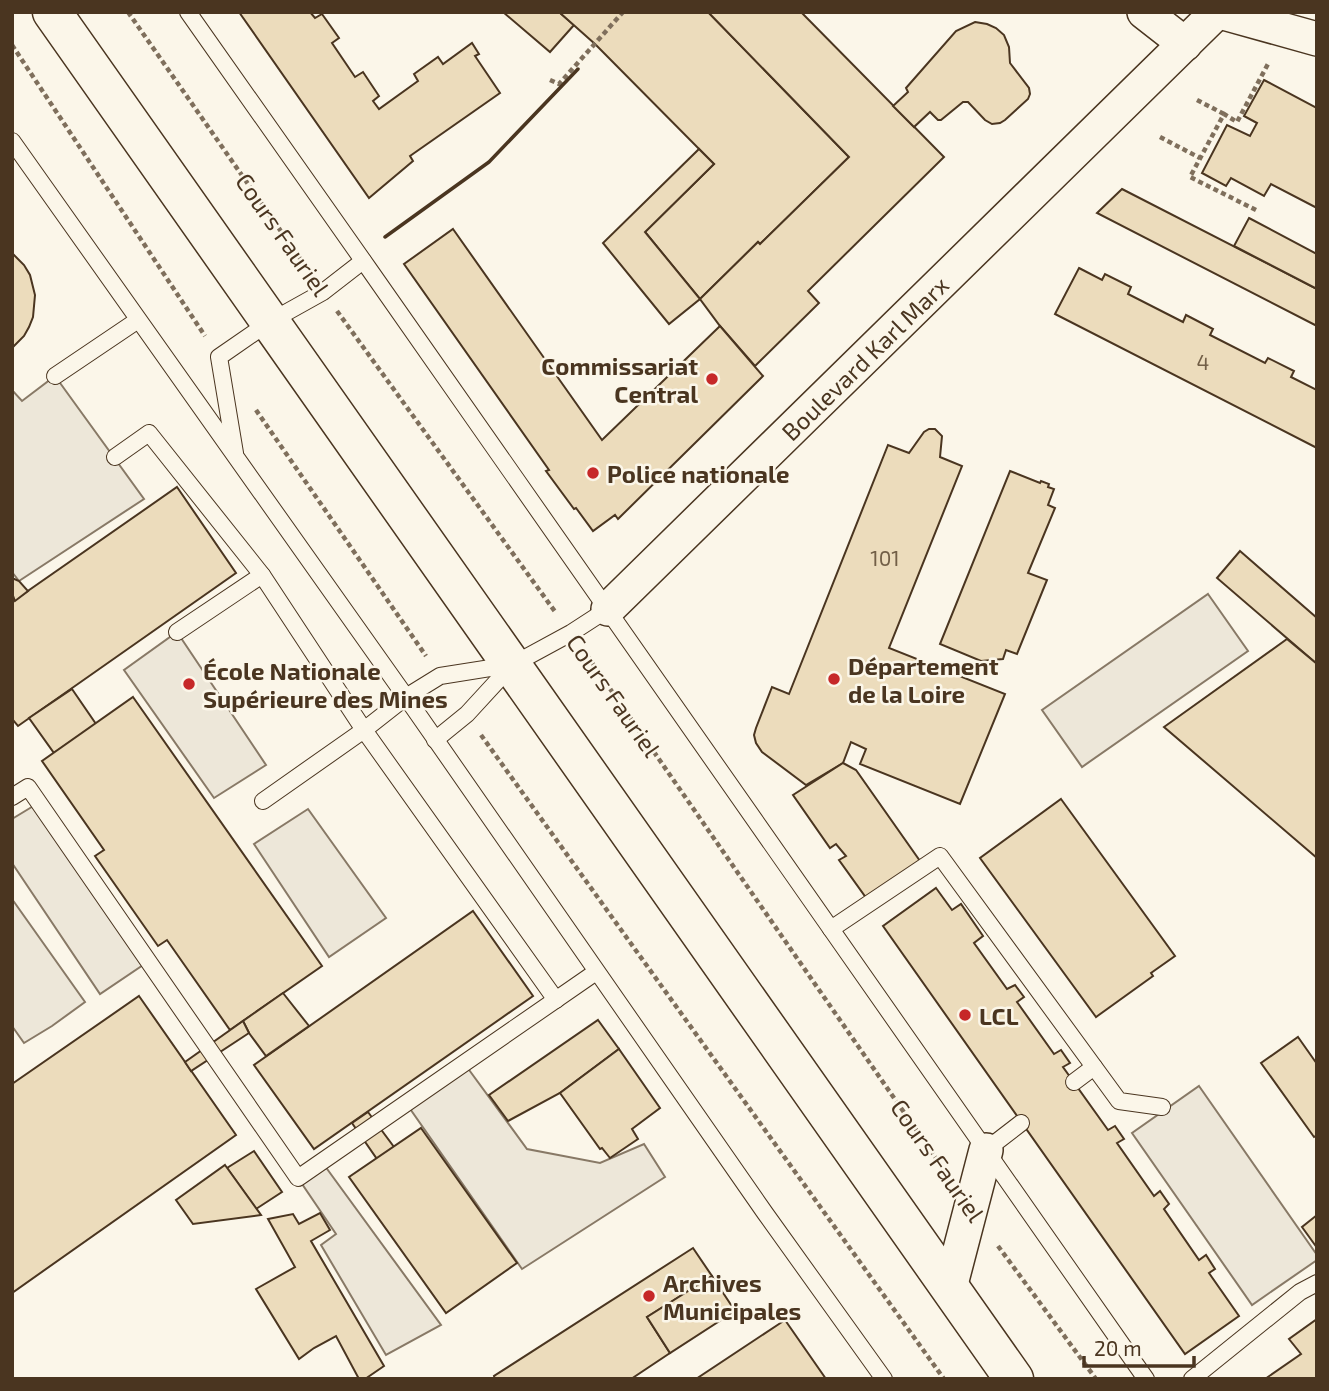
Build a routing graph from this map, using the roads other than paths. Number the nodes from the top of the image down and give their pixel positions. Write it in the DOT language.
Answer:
graph roads {
  1 [pos="52,12"];
  2 [pos="188,12"];
  3 [pos="1144,12"];
  4 [pos="1219,12"];
  5 [pos="1317,39"];
  6 [pos="1185,44"];
  7 [pos="12,141"];
  8 [pos="363,261"];
  9 [pos="138,320"];
  10 [pos="271,321"];
  11 [pos="55,376"];
  12 [pos="115,457"];
  13 [pos="236,458"];
  14 [pos="262,575"];
  15 [pos="608,609"];
  16 [pos="177,632"];
  17 [pos="512,665"];
  18 [pos="405,697"];
  19 [pos="364,730"];
  20 [pos="435,740"];
  21 [pos="12,797"];
  22 [pos="263,801"];
  23 [pos="831,929"];
  24 [pos="596,972"];
  25 [pos="556,1000"];
  26 [pos="1094,1067"];
  27 [pos="1074,1082"];
  28 [pos="1162,1107"];
  29 [pos="1021,1123"];
  30 [pos="986,1150"];
  31 [pos="1317,1283"];
  32 [pos="950,1288"];
  33 [pos="884,1379"];
  34 [pos="1014,1379"];
  35 [pos="1146,1379"];
  36 [pos="1192,1379"];
  1 -- 10 [label="main road"];
  2 -- 8 [label="lane, Cours Fauriel"];
  3 -- 6 [label="street"];
  4 -- 5 [label="street"];
  4 -- 6 [label="street, Boulevard Karl Marx"];
  6 -- 15 [label="street, Boulevard Karl Marx"];
  7 -- 9 [label="lane"];
  8 -- 10 [label="lane"];
  8 -- 15 [label="lane, Cours Fauriel"];
  9 -- 11 [label="lane"];
  9 -- 13 [label="lane"];
  10 -- 13 [label="lane"];
  10 -- 17 [label="main road"];
  12 -- 14 [label="lane"];
  13 -- 18 [label="lane"];
  14 -- 16 [label="lane"];
  14 -- 19 [label="lane"];
  15 -- 17 [label="lane, Boulevard Karl Marx"];
  15 -- 23 [label="lane, Cours Fauriel"];
  17 -- 18 [label="lane"];
  17 -- 20 [label="lane, Boulevard Karl Marx"];
  17 -- 32 [label="main road"];
  18 -- 19 [label="lane"];
  18 -- 20 [label="lane"];
  19 -- 22 [label="lane"];
  19 -- 25 [label="lane"];
  20 -- 24 [label="lane"];
  21 -- 25 [label="lane"];
  23 -- 26 [label="lane"];
  23 -- 30 [label="lane, Cours Fauriel"];
  24 -- 25 [label="lane"];
  24 -- 33 [label="lane"];
  26 -- 27 [label="lane"];
  26 -- 28 [label="lane"];
  29 -- 30 [label="lane"];
  30 -- 32 [label="street"];
  30 -- 35 [label="lane, Cours Fauriel"];
  31 -- 36 [label="lane"];
  32 -- 34 [label="main road"];
}
